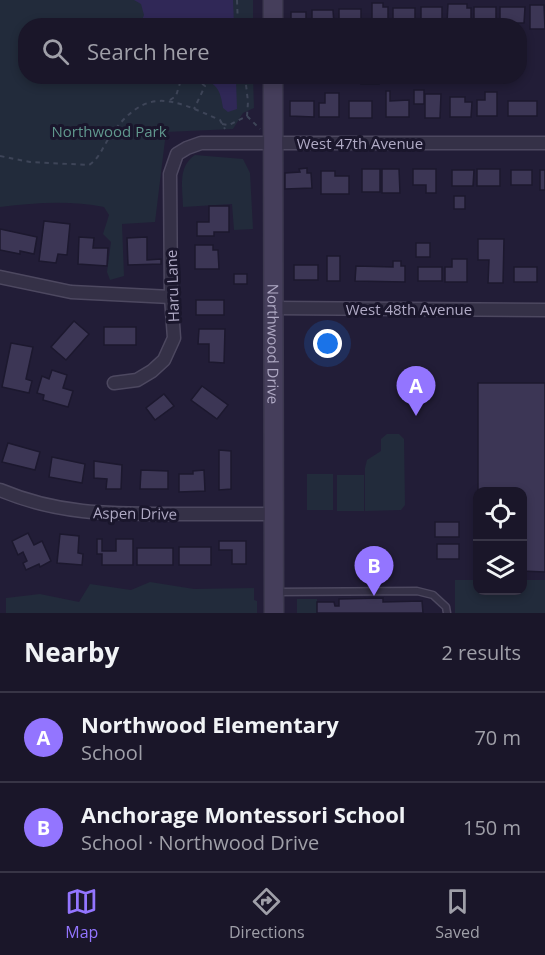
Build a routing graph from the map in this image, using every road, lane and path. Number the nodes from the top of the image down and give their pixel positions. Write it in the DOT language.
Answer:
graph roads {
  1 [pos="237,0"];
  2 [pos="273,0"];
  3 [pos="238,18"];
  4 [pos="273,18"];
  5 [pos="180,84"];
  6 [pos="202,84"];
  7 [pos="246,84"];
  8 [pos="273,84"];
  9 [pos="169,100"];
  10 [pos="194,109"];
  11 [pos="222,124"];
  12 [pos="225,129"];
  13 [pos="273,143"];
  14 [pos="545,143"];
  15 [pos="177,154"];
  16 [pos="0,156"];
  17 [pos="0,278"];
  18 [pos="171,297"];
  19 [pos="273,308"];
  20 [pos="545,310"];
  21 [pos="114,383"];
  22 [pos="0,490"];
  23 [pos="274,514"];
  24 [pos="274,592"];
  25 [pos="274,613"];
  26 [pos="447,613"];
  1 -- 3 [label="path"];
  2 -- 4 [label="street"];
  5 -- 9 [label="path"];
  6 -- 10 [label="path"];
  7 -- 11 [label="path"];
  8 -- 13 [label="street, Northwood Drive"];
  9 -- 10 [label="path"];
  9 -- 16 [label="path"];
  10 -- 11 [label="path"];
  11 -- 12 [label="path"];
  13 -- 14 [label="street, West 47th Avenue"];
  13 -- 15 [label="street, West 47th Avenue"];
  13 -- 19 [label="street, Northwood Drive"];
  15 -- 18 [label="street, Haru Lane"];
  17 -- 18 [label="street"];
  18 -- 21 [label="street, Haru Lane"];
  19 -- 20 [label="street, West 48th Avenue"];
  19 -- 23 [label="street, Northwood Drive"];
  22 -- 23 [label="street, Aspen Drive"];
  23 -- 24 [label="street, Northwood Drive"];
  24 -- 25 [label="street, Northwood Drive"];
  24 -- 26 [label="lane"];
}
